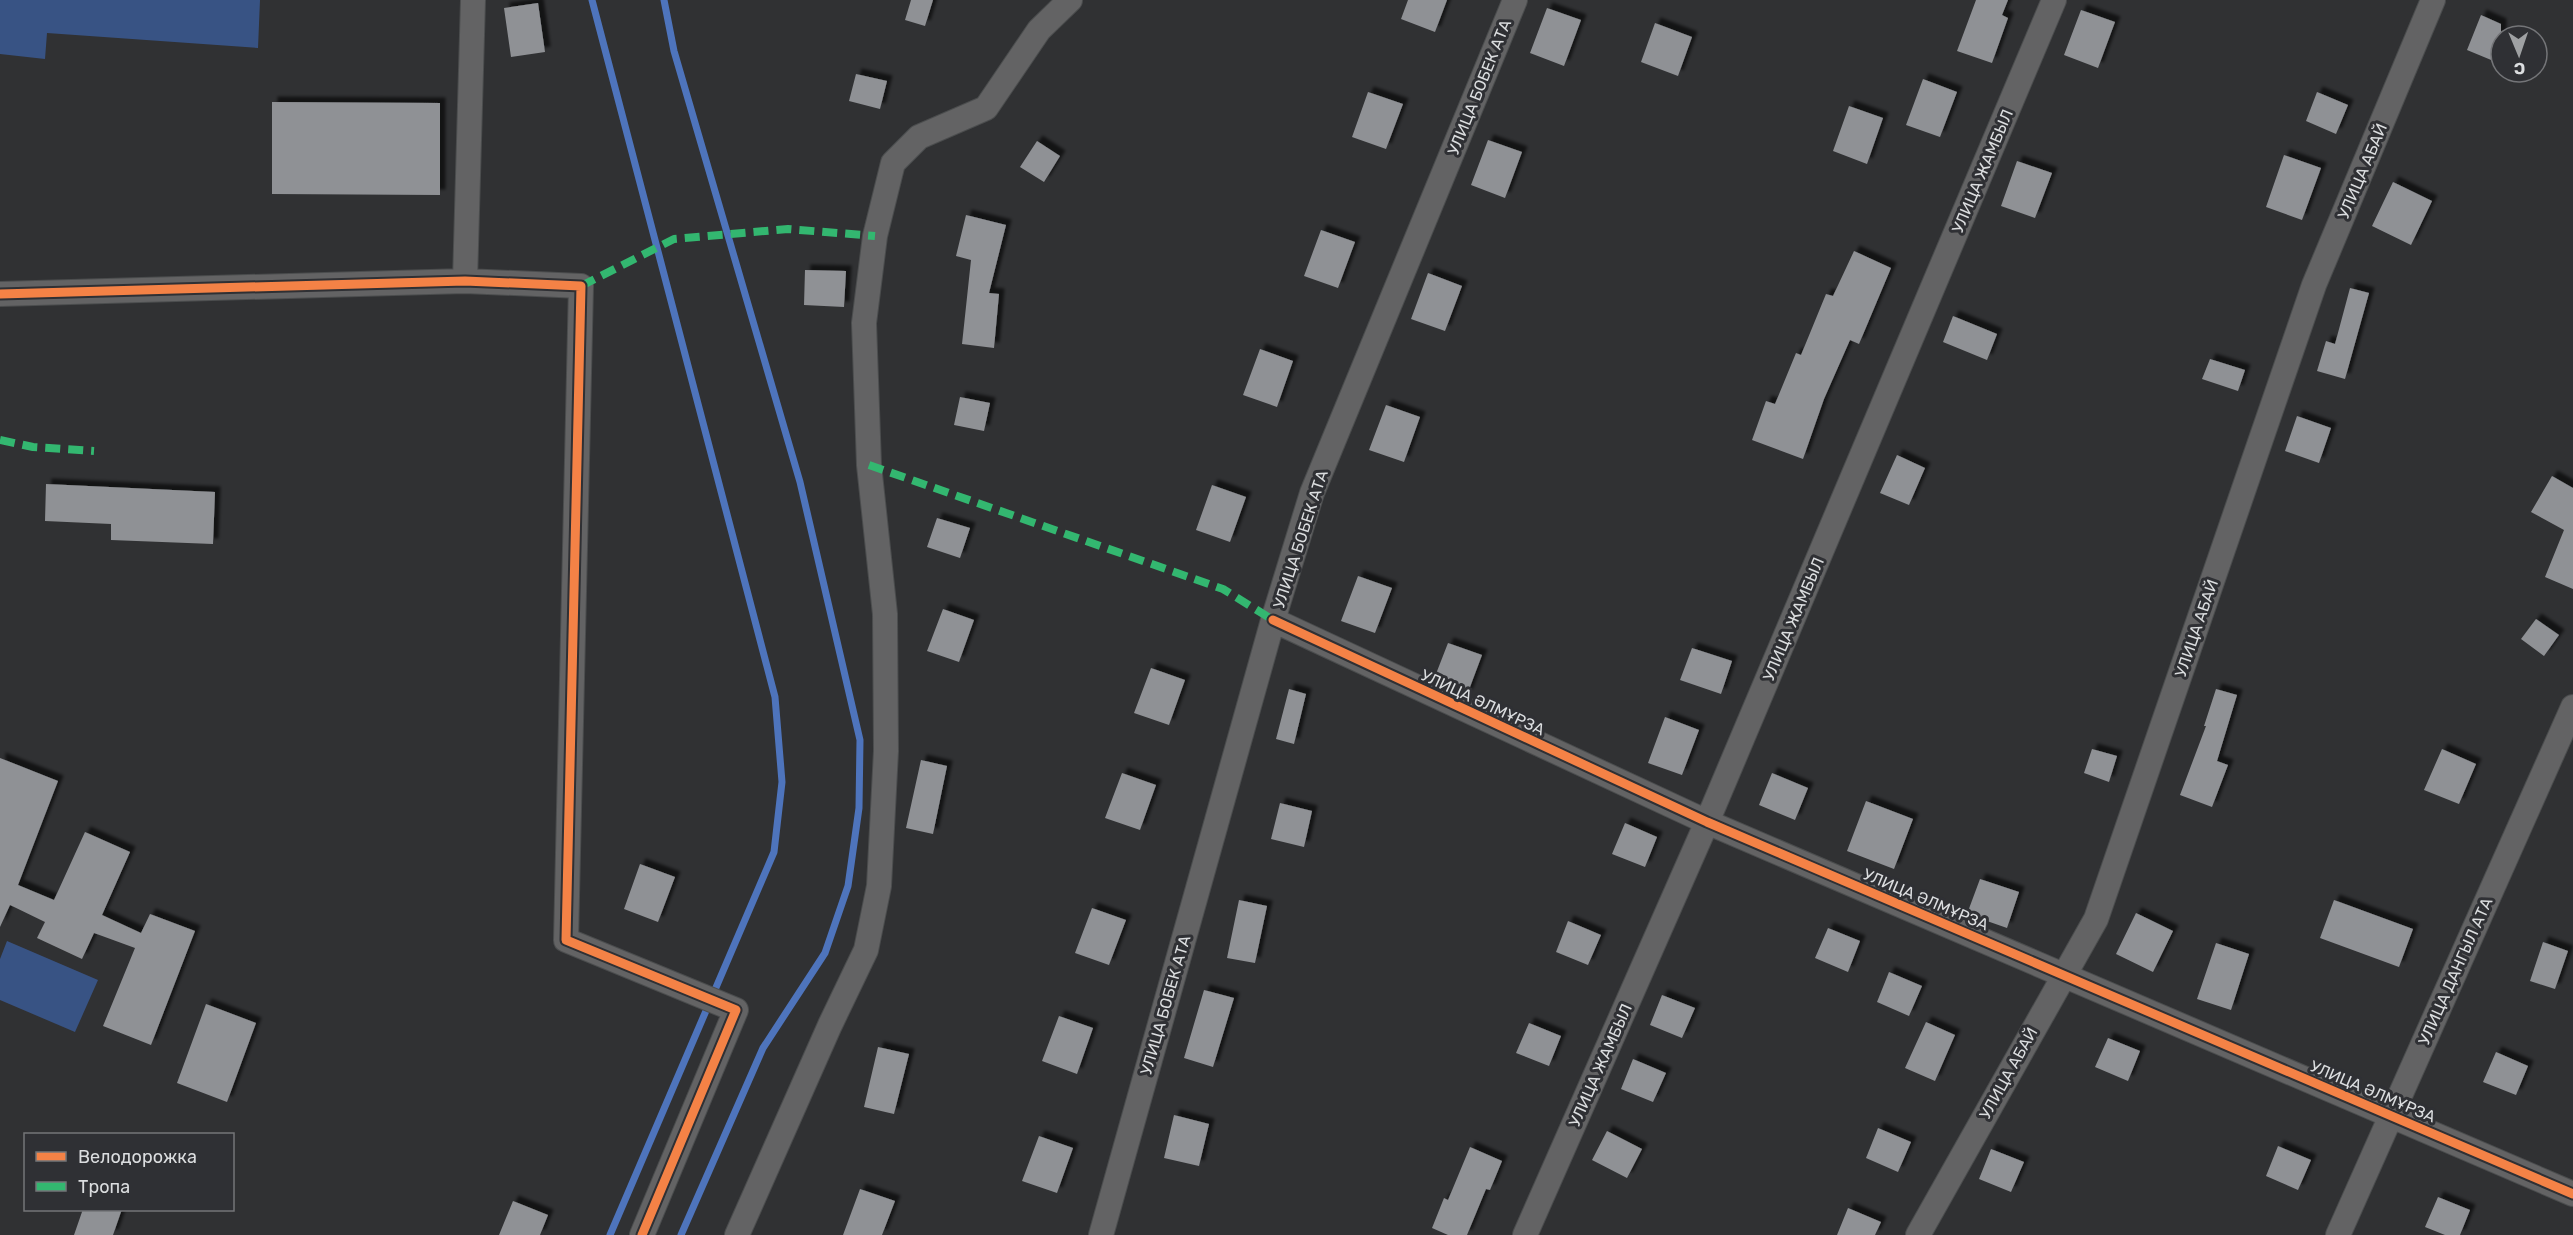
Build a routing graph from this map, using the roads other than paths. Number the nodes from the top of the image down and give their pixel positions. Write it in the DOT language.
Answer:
graph roads {
  1 [pos="473,0"];
  2 [pos="1515,0"];
  3 [pos="2054,0"];
  4 [pos="2433,0"];
  5 [pos="1061,2"];
  6 [pos="465,282"];
  7 [pos="0,294"];
  8 [pos="1273,620"];
  9 [pos="2573,707"];
  10 [pos="1707,822"];
  11 [pos="2064,974"];
  12 [pos="2391,1115"];
  13 [pos="2573,1194"];
  14 [pos="642,1235"];
  15 [pos="737,1235"];
  16 [pos="1101,1235"];
  17 [pos="1525,1235"];
  18 [pos="1918,1235"];
  19 [pos="2338,1235"];
  1 -- 6 [label="street"];
  2 -- 8 [label="street, УЛИЦА БОБЕК АТА"];
  3 -- 10 [label="street, УЛИЦА ЖАМБЫЛ"];
  4 -- 11 [label="street, УЛИЦА АБАЙ"];
  5 -- 15 [label="street"];
  6 -- 7 [label="street"];
  6 -- 14 [label="street"];
  8 -- 10 [label="street, УЛИЦА ӘЛМҰРЗА"];
  8 -- 16 [label="street, УЛИЦА БОБЕК АТА"];
  9 -- 12 [label="street, УЛИЦА ДАНГЫЛ АТА"];
  10 -- 11 [label="street, УЛИЦА ӘЛМҰРЗА"];
  10 -- 17 [label="street, УЛИЦА ЖАМБЫЛ"];
  11 -- 12 [label="street, УЛИЦА ӘЛМҰРЗА"];
  11 -- 18 [label="street, УЛИЦА АБАЙ"];
  12 -- 13 [label="street, УЛИЦА ӘЛМҰРЗА"];
  12 -- 19 [label="street, УЛИЦА ДАНГЫЛ АТА"];
}
